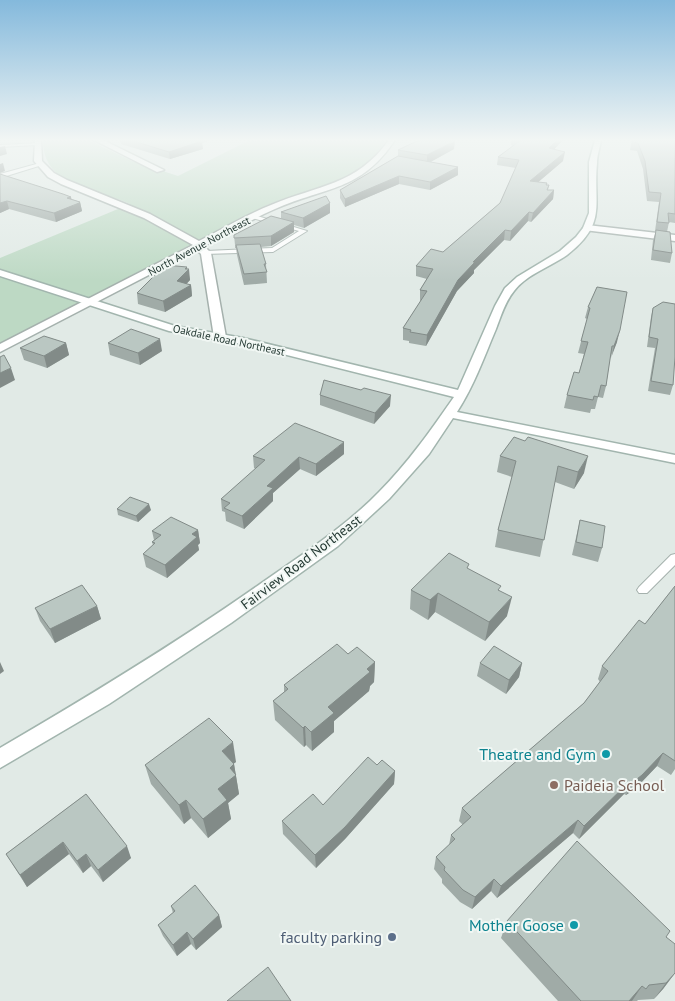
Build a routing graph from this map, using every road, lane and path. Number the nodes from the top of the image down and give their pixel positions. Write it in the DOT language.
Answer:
graph roads {
  1 [pos="76,187"];
  2 [pos="334,187"];
  3 [pos="593,187"];
  4 [pos="249,220"];
  5 [pos="272,222"];
  6 [pos="587,228"];
  7 [pos="675,238"];
  8 [pos="203,249"];
  9 [pos="0,273"];
  10 [pos="91,302"];
  11 [pos="220,337"];
  12 [pos="0,349"];
  13 [pos="462,395"];
  14 [pos="450,414"];
  15 [pos="675,458"];
  16 [pos="675,558"];
  17 [pos="643,590"];
  18 [pos="0,759"];
  1 -- 8 [label="street"];
  2 -- 4 [label="street, North Avenue Northeast"];
  3 -- 6 [label="street, Fairview Road Northeast"];
  4 -- 5 [label="lane"];
  4 -- 5 [label="lane"];
  4 -- 8 [label="street, North Avenue Northeast"];
  5 -- 8 [label="lane"];
  6 -- 7 [label="street"];
  6 -- 13 [label="street, Fairview Road Northeast"];
  8 -- 10 [label="street, North Avenue Northeast"];
  8 -- 11 [label="street"];
  9 -- 10 [label="street, Oakdale Road Northeast"];
  10 -- 11 [label="street, Oakdale Road Northeast"];
  10 -- 12 [label="street, North Avenue Northeast"];
  11 -- 13 [label="street, Oakdale Road Northeast"];
  13 -- 14 [label="street, Fairview Road Northeast"];
  14 -- 15 [label="street"];
  14 -- 18 [label="street, Fairview Road Northeast"];
  16 -- 17 [label="lane"];
}
